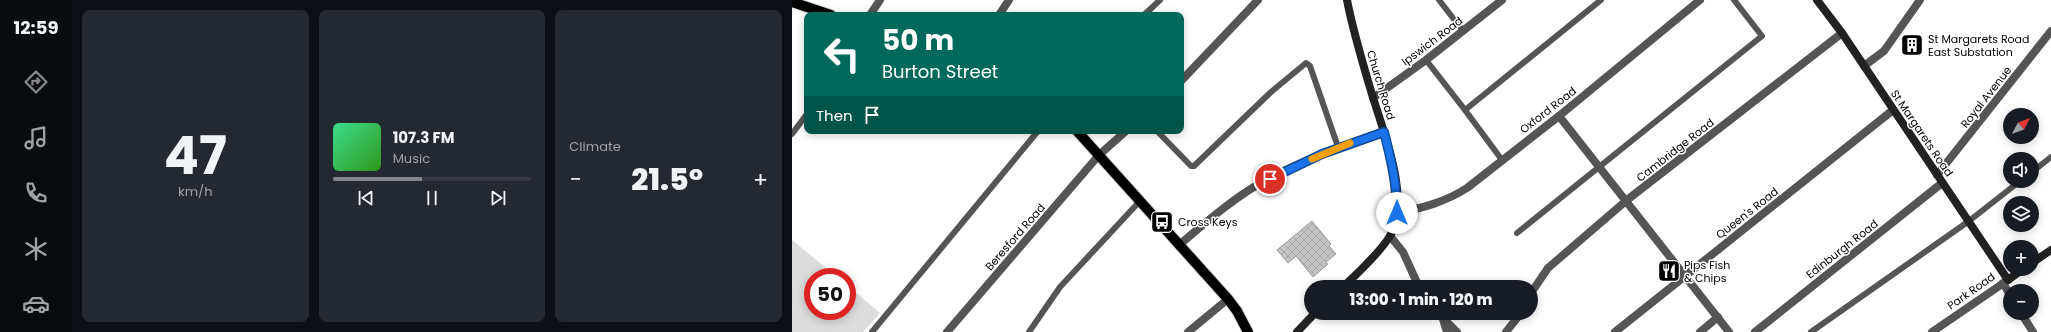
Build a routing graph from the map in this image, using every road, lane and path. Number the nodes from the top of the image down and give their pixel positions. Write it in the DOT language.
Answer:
graph roads {
  1 [pos="880,0"];
  2 [pos="1009,0"];
  3 [pos="1160,0"];
  4 [pos="1258,0"];
  5 [pos="1347,0"];
  6 [pos="1439,0"];
  7 [pos="1502,0"];
  8 [pos="1601,0"];
  9 [pos="1700,0"];
  10 [pos="1734,0"];
  11 [pos="1817,0"];
  12 [pos="1920,0"];
  13 [pos="792,2"];
  14 [pos="822,12"];
  15 [pos="872,12"];
  16 [pos="1002,12"];
  17 [pos="1147,12"];
  18 [pos="1464,31"];
  19 [pos="2051,31"];
  20 [pos="1842,33"];
  21 [pos="1426,60"];
  22 [pos="1864,66"];
  23 [pos="1184,78"];
  24 [pos="1373,98"];
  25 [pos="1465,110"];
  26 [pos="1893,110"];
  27 [pos="1559,116"];
  28 [pos="804,118"];
  29 [pos="1384,132"];
  30 [pos="792,134"];
  31 [pos="1036,134"];
  32 [pos="1080,134"];
  33 [pos="1123,134"];
  34 [pos="1160,134"];
  35 [pos="1338,147"];
  36 [pos="1099,155"];
  37 [pos="2051,157"];
  38 [pos="1502,160"];
  39 [pos="1599,165"];
  40 [pos="2039,166"];
  41 [pos="1937,175"];
  42 [pos="1942,183"];
  43 [pos="2011,188"];
  44 [pos="1627,200"];
  45 [pos="1139,202"];
  46 [pos="1397,213"];
  47 [pos="1969,221"];
  48 [pos="1517,233"];
  49 [pos="1390,236"];
  50 [pos="1179,245"];
  51 [pos="2051,250"];
  52 [pos="2039,258"];
  53 [pos="1685,276"];
  54 [pos="2012,276"];
  55 [pos="1349,280"];
  56 [pos="1416,280"];
  57 [pos="2005,281"];
  58 [pos="1538,282"];
  59 [pos="2006,284"];
  60 [pos="1228,299"];
  61 [pos="1718,317"];
  62 [pos="1308,320"];
  63 [pos="1442,320"];
  64 [pos="1444,320"];
  65 [pos="1515,320"];
  66 [pos="2025,320"];
  67 [pos="872,332"];
  68 [pos="947,332"];
  69 [pos="1029,332"];
  70 [pos="1188,332"];
  71 [pos="1248,332"];
  72 [pos="1297,332"];
  73 [pos="1447,332"];
  74 [pos="1457,332"];
  75 [pos="1506,332"];
  76 [pos="1615,332"];
  77 [pos="1700,332"];
  78 [pos="1729,332"];
  79 [pos="1755,332"];
  80 [pos="1811,332"];
  81 [pos="1932,332"];
  82 [pos="2033,332"];
  1 -- 15 [label="street"];
  2 -- 16 [label="street"];
  3 -- 17 [label="lane"];
  4 -- 23 [label="street"];
  5 -- 24 [label="street, Church Road"];
  6 -- 18 [label="lane"];
  7 -- 18 [label="street, Ipswich Road"];
  8 -- 25 [label="lane"];
  9 -- 27 [label="street, Oxford Road"];
  10 -- 39 [label="lane"];
  11 -- 20 [label="street, St Margarets Road"];
  12 -- 22 [label="street"];
  13 -- 14 [label="main road"];
  18 -- 21 [label="street, Ipswich Road"];
  19 -- 41 [label="street, Royal Avenue"];
  20 -- 22 [label="street, St Margarets Road"];
  20 -- 44 [label="street, Cambridge Road"];
  21 -- 24 [label="street, Ipswich Road"];
  21 -- 25 [label="lane"];
  22 -- 26 [label="street, St Margarets Road"];
  24 -- 29 [label="street, Church Road"];
  25 -- 38 [label="lane"];
  26 -- 41 [label="street, St Margarets Road"];
  26 -- 53 [label="street, Queen's Road"];
  27 -- 38 [label="street, Oxford Road"];
  27 -- 39 [label="street"];
  28 -- 30 [label="lane"];
  29 -- 35 [label="street"];
  29 -- 46 [label="street, Church Road"];
  31 -- 67 [label="lane"];
  32 -- 36 [label="main road"];
  33 -- 36 [label="street, Beresford Road"];
  34 -- 35 [label="lane"];
  35 -- 50 [label="street"];
  36 -- 45 [label="main road"];
  36 -- 68 [label="street, Beresford Road"];
  37 -- 40 [label="lane"];
  38 -- 46 [label="street, Oxford Road"];
  39 -- 44 [label="street"];
  39 -- 48 [label="lane"];
  41 -- 42 [label="street, St Margarets Road"];
  42 -- 47 [label="street, St Margarets Road"];
  42 -- 79 [label="street, Edinburgh Road"];
  43 -- 47 [label="lane"];
  44 -- 53 [label="street"];
  44 -- 58 [label="street, Cambridge Road"];
  45 -- 50 [label="main road"];
  45 -- 69 [label="lane"];
  46 -- 49 [label="street, Church Road"];
  47 -- 57 [label="street, St Margarets Road"];
  47 -- 80 [label="lane"];
  49 -- 55 [label="street"];
  49 -- 56 [label="street"];
  50 -- 60 [label="main road"];
  51 -- 52 [label="street"];
  53 -- 61 [label="street"];
  53 -- 76 [label="street, Queen's Road"];
  54 -- 57 [label="street, Park Road"];
  57 -- 59 [label="street"];
  57 -- 81 [label="street, Park Road"];
  60 -- 70 [label="street"];
  60 -- 71 [label="main road"];
  61 -- 77 [label="street"];
  61 -- 78 [label="street"];
  62 -- 72 [label="street"];
  63 -- 73 [label="street"];
  64 -- 74 [label="street"];
  65 -- 75 [label="street"];
  66 -- 82 [label="street"];
}
